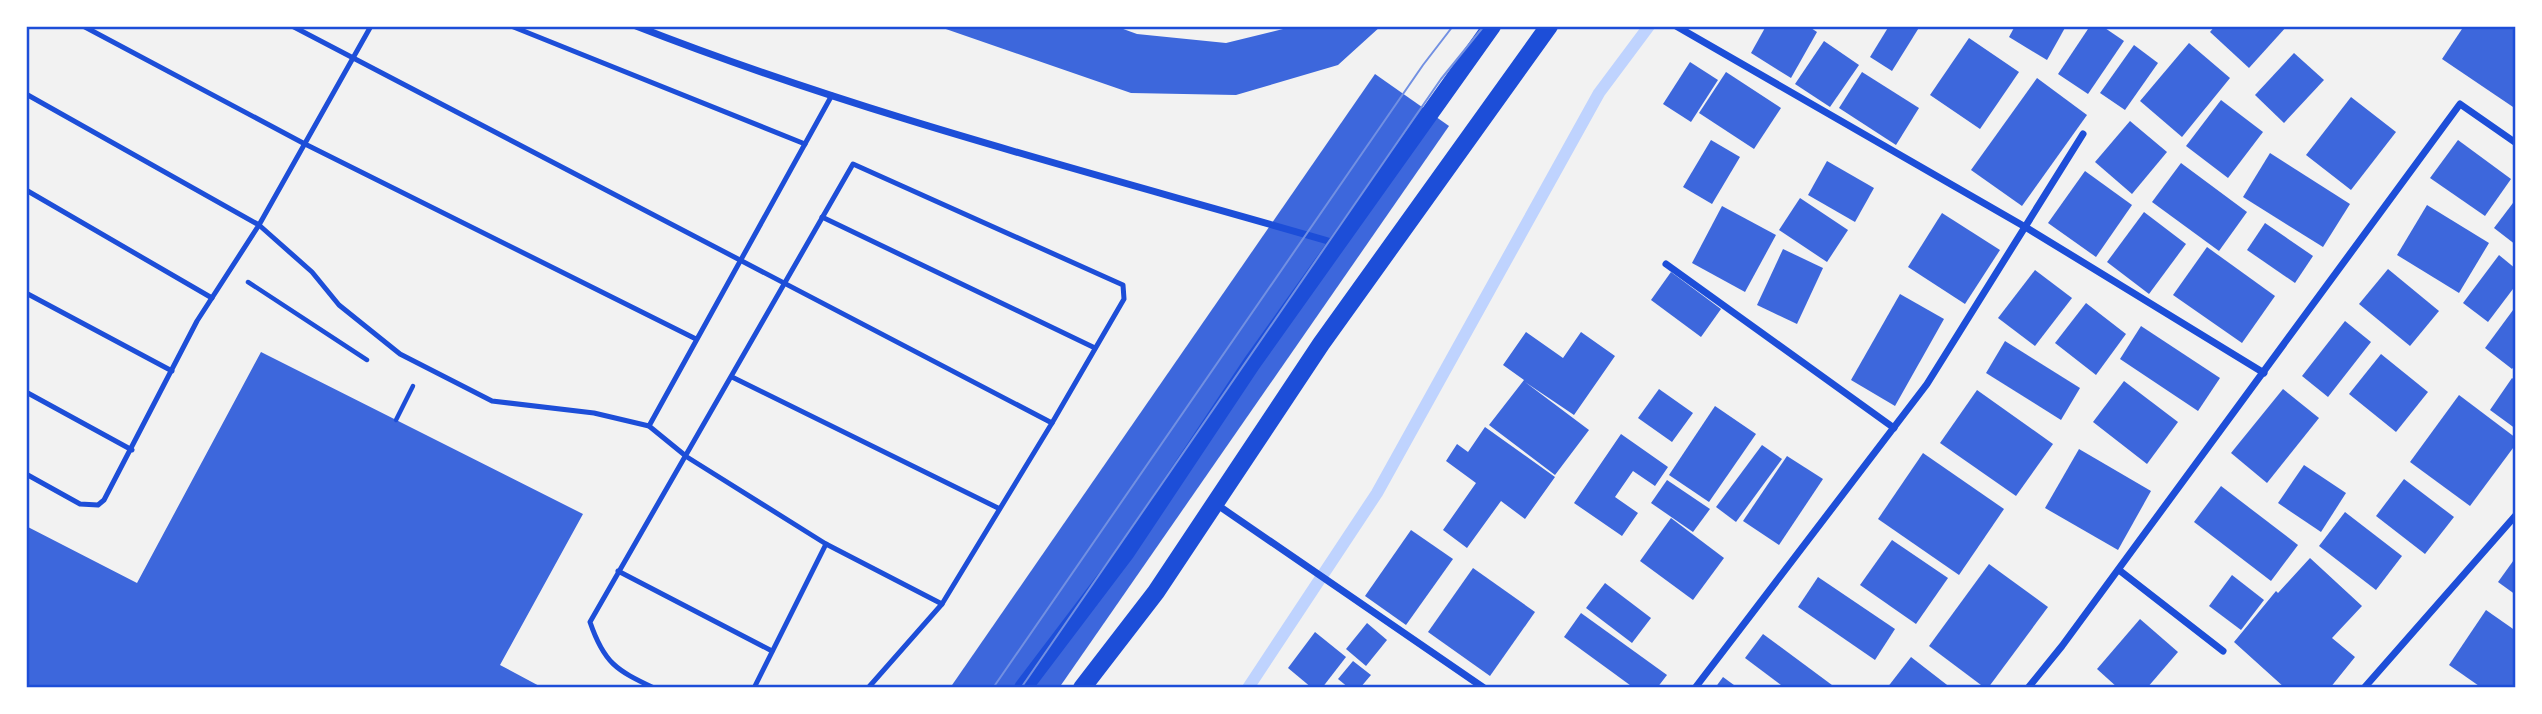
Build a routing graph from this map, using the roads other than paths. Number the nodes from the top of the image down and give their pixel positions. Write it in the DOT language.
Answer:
graph roads {
  1 [pos="83,26"];
  2 [pos="292,26"];
  3 [pos="371,26"];
  4 [pos="511,26"];
  5 [pos="636,26"];
  6 [pos="1492,26"];
  7 [pos="1549,26"];
  8 [pos="1676,26"];
  9 [pos="353,58"];
  10 [pos="26,94"];
  11 [pos="832,95"];
  12 [pos="2083,134"];
  13 [pos="2516,143"];
  14 [pos="303,144"];
  15 [pos="805,144"];
  16 [pos="26,190"];
  17 [pos="822,218"];
  18 [pos="259,225"];
  19 [pos="2027,229"];
  20 [pos="1336,244"];
  21 [pos="741,261"];
  22 [pos="1666,264"];
  23 [pos="783,282"];
  24 [pos="26,293"];
  25 [pos="212,298"];
  26 [pos="696,339"];
  27 [pos="1095,348"];
  28 [pos="172,371"];
  29 [pos="2264,373"];
  30 [pos="732,377"];
  31 [pos="26,392"];
  32 [pos="1052,423"];
  33 [pos="649,426"];
  34 [pos="1894,428"];
  35 [pos="132,450"];
  36 [pos="687,457"];
  37 [pos="26,474"];
  38 [pos="1213,502"];
  39 [pos="998,508"];
  40 [pos="2514,521"];
  41 [pos="826,544"];
  42 [pos="2119,570"];
  43 [pos="618,571"];
  44 [pos="942,604"];
  45 [pos="772,651"];
  46 [pos="2223,651"];
  47 [pos="654,688"];
  48 [pos="754,688"];
  49 [pos="868,688"];
  50 [pos="1023,688"];
  51 [pos="1082,688"];
  52 [pos="1484,688"];
  53 [pos="1695,688"];
  54 [pos="2028,688"];
  55 [pos="2364,688"];
  1 -- 14 [label="lane"];
  2 -- 9 [label="lane"];
  3 -- 9 [label="lane"];
  4 -- 15 [label="lane"];
  5 -- 11 [label="street"];
  6 -- 20 [label="main road"];
  7 -- 38 [label="main road"];
  8 -- 19 [label="street"];
  9 -- 14 [label="lane"];
  9 -- 21 [label="lane"];
  10 -- 18 [label="lane"];
  11 -- 15 [label="lane"];
  11 -- 20 [label="street"];
  12 -- 19 [label="street"];
  13 -- 29 [label="street"];
  14 -- 18 [label="lane"];
  14 -- 26 [label="lane"];
  15 -- 21 [label="lane"];
  16 -- 25 [label="lane"];
  17 -- 23 [label="lane"];
  17 -- 27 [label="lane"];
  17 -- 27 [label="lane"];
  18 -- 25 [label="lane"];
  18 -- 33 [label="lane"];
  19 -- 29 [label="street"];
  19 -- 34 [label="street"];
  20 -- 50 [label="main road"];
  21 -- 23 [label="lane"];
  21 -- 26 [label="lane"];
  22 -- 34 [label="street"];
  23 -- 30 [label="lane"];
  23 -- 32 [label="lane"];
  24 -- 28 [label="lane"];
  25 -- 28 [label="lane"];
  26 -- 33 [label="lane"];
  27 -- 32 [label="lane"];
  28 -- 35 [label="lane"];
  29 -- 42 [label="street"];
  30 -- 36 [label="lane"];
  30 -- 39 [label="lane"];
  31 -- 35 [label="lane"];
  32 -- 39 [label="lane"];
  33 -- 36 [label="lane"];
  34 -- 53 [label="street"];
  35 -- 37 [label="lane"];
  36 -- 41 [label="lane"];
  36 -- 43 [label="lane"];
  38 -- 51 [label="main road"];
  38 -- 52 [label="street"];
  39 -- 44 [label="lane"];
  40 -- 55 [label="street"];
  41 -- 44 [label="lane"];
  41 -- 45 [label="lane"];
  42 -- 46 [label="street"];
  42 -- 54 [label="street"];
  43 -- 45 [label="lane"];
  43 -- 47 [label="lane"];
  44 -- 49 [label="lane"];
  45 -- 48 [label="lane"];
}
